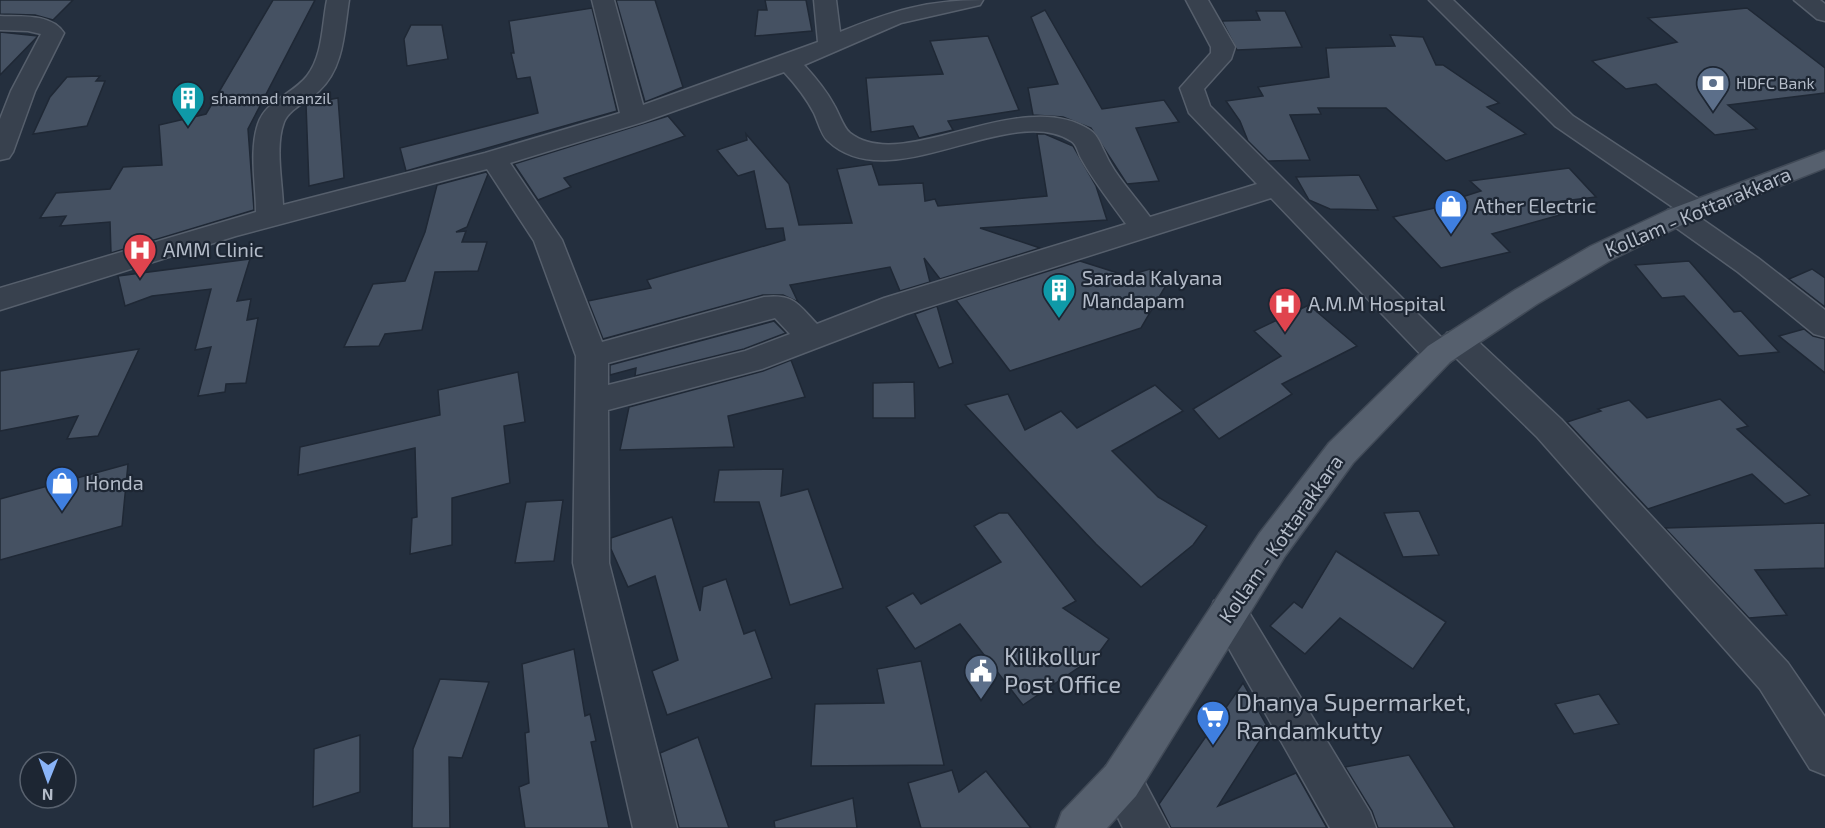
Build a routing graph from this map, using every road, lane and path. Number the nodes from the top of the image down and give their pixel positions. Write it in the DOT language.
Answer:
graph roads {
  1 [pos="338,0"];
  2 [pos="603,0"];
  3 [pos="825,0"];
  4 [pos="972,0"];
  5 [pos="1197,0"];
  6 [pos="1440,0"];
  7 [pos="1805,0"];
  8 [pos="1825,14"];
  9 [pos="0,23"];
  10 [pos="830,42"];
  11 [pos="788,63"];
  12 [pos="634,117"];
  13 [pos="0,152"];
  14 [pos="494,159"];
  15 [pos="1825,159"];
  16 [pos="1274,188"];
  17 [pos="1686,213"];
  18 [pos="270,217"];
  19 [pos="1143,227"];
  20 [pos="0,299"];
  21 [pos="1825,326"];
  22 [pos="806,332"];
  23 [pos="1449,348"];
  24 [pos="592,356"];
  25 [pos="592,402"];
  26 [pos="1228,613"];
  27 [pos="1825,754"];
  28 [pos="1121,781"];
  29 [pos="655,828"];
  30 [pos="1078,828"];
  31 [pos="1148,828"];
  32 [pos="1354,828"];
  1 -- 18 [label="street"];
  2 -- 12 [label="street"];
  3 -- 10 [label="street"];
  4 -- 10 [label="street"];
  5 -- 16 [label="street"];
  6 -- 17 [label="street"];
  7 -- 8 [label="street"];
  9 -- 13 [label="street"];
  10 -- 11 [label="street"];
  11 -- 12 [label="street"];
  11 -- 19 [label="street"];
  12 -- 14 [label="street"];
  14 -- 18 [label="street"];
  14 -- 24 [label="street"];
  15 -- 17 [label="main road, Kollam - Kottarakkara"];
  16 -- 19 [label="street"];
  16 -- 23 [label="street"];
  17 -- 21 [label="street"];
  17 -- 23 [label="main road, Kollam - Kottarakkara"];
  18 -- 20 [label="street"];
  19 -- 25 [label="street"];
  22 -- 24 [label="street"];
  23 -- 26 [label="main road, Kollam - Kottarakkara"];
  23 -- 27 [label="street"];
  24 -- 25 [label="street"];
  25 -- 29 [label="street"];
  26 -- 28 [label="main road, Kollam - Kottarakkara"];
  26 -- 32 [label="street"];
  28 -- 30 [label="main road, Kollam - Kottarakkara"];
  28 -- 31 [label="street"];
}
